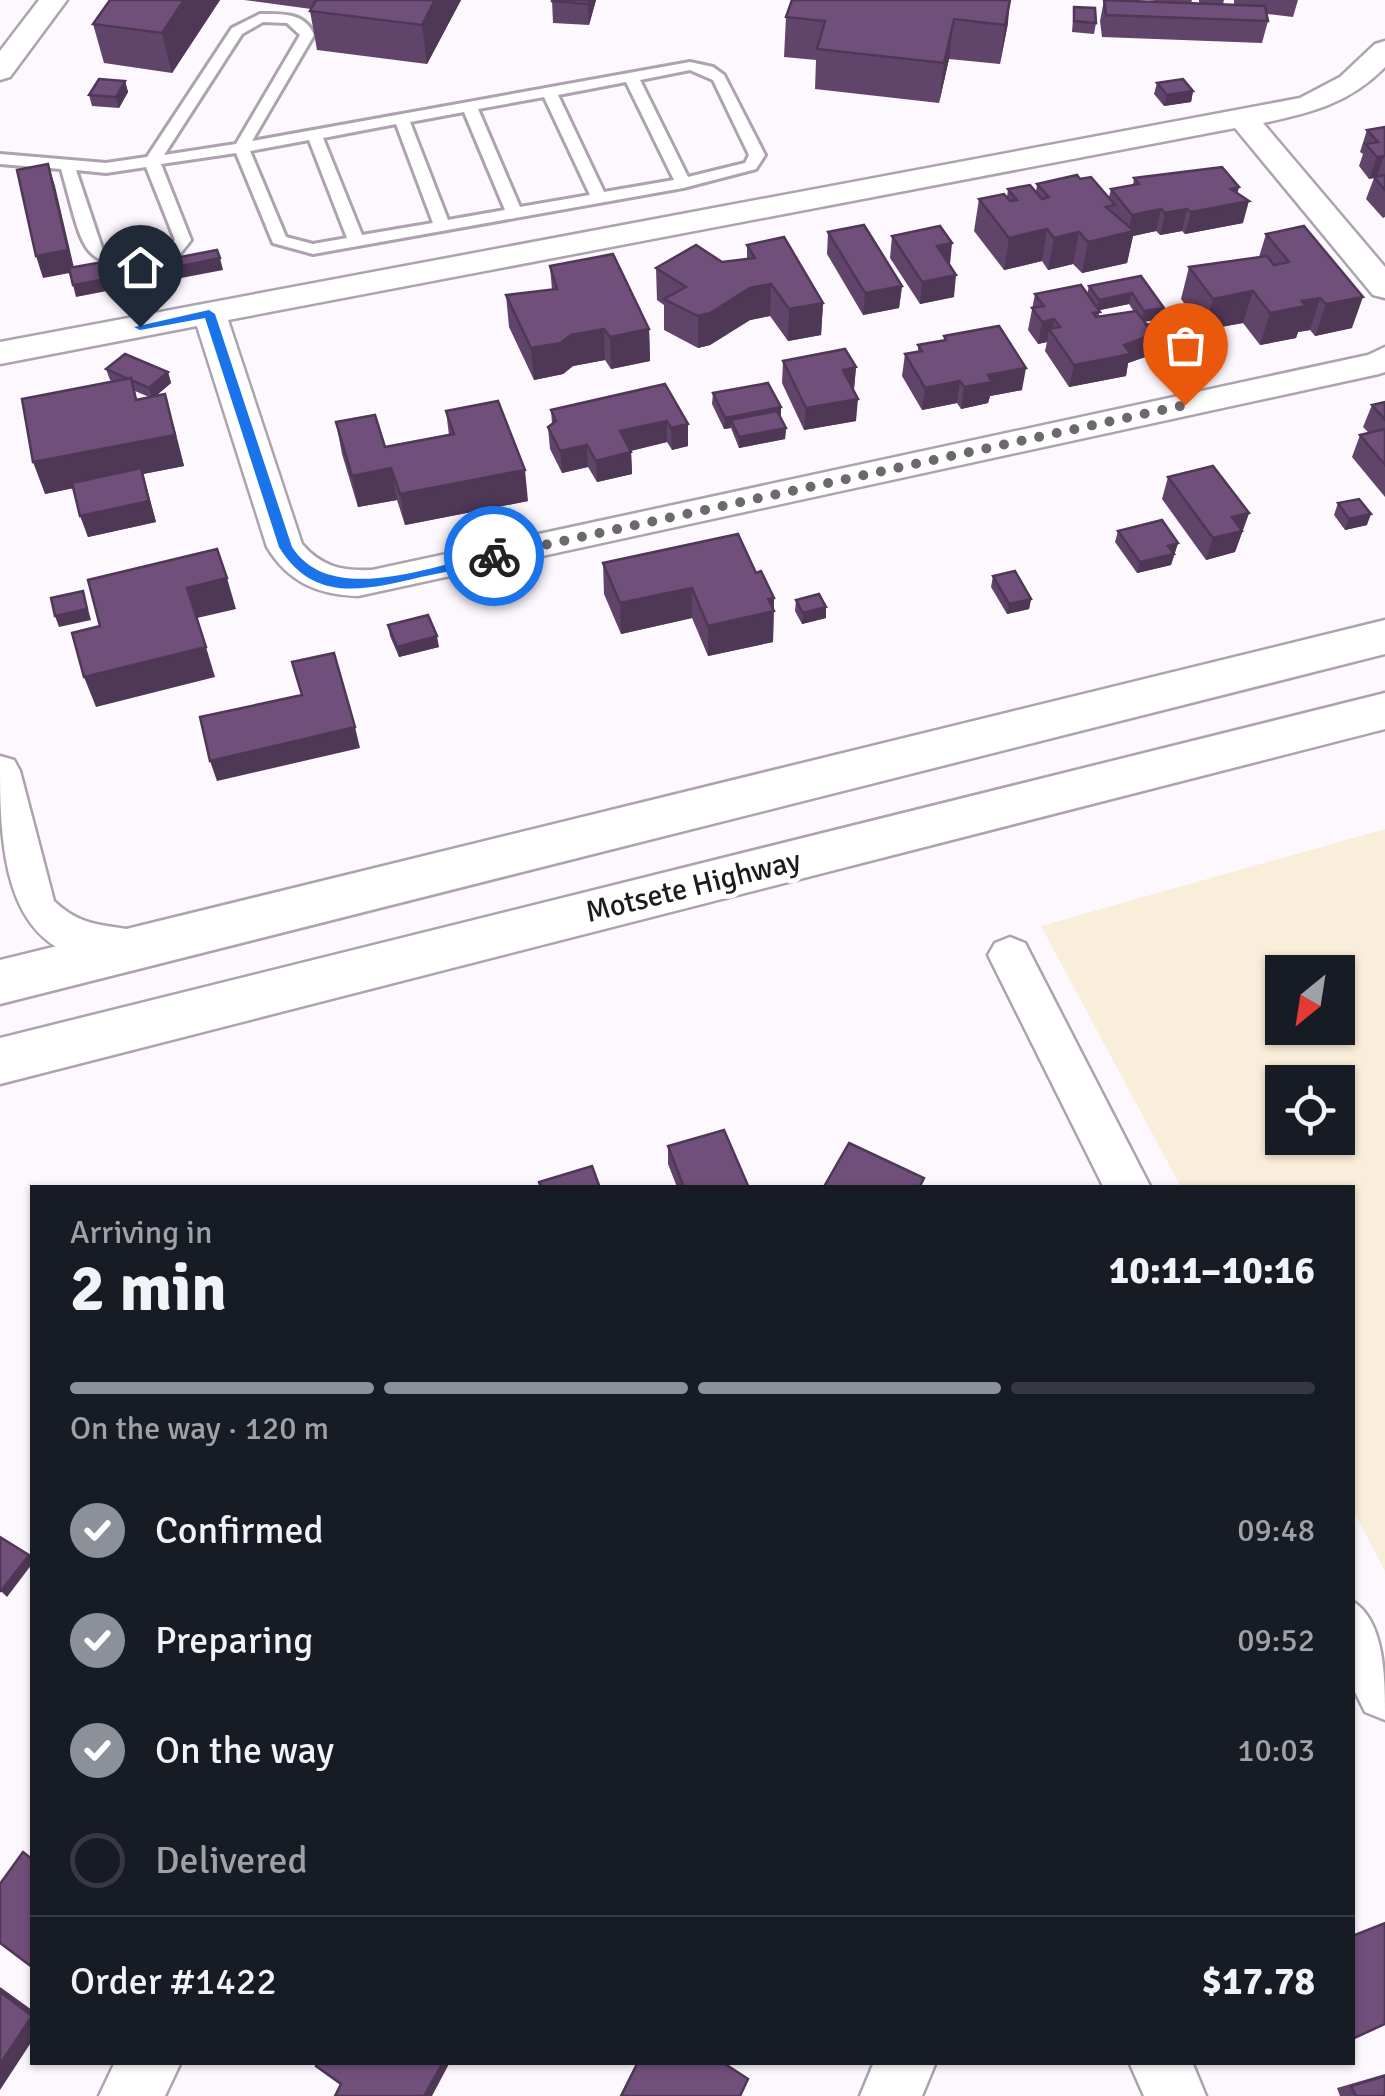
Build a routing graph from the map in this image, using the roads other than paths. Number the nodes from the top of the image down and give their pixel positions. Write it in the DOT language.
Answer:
graph roads {
  1 [pos="52,0"];
  2 [pos="1385,50"];
  3 [pos="0,71"];
  4 [pos="631,77"];
  5 [pos="549,91"];
  6 [pos="469,106"];
  7 [pos="1242,117"];
  8 [pos="402,118"];
  9 [pos="314,134"];
  10 [pos="241,148"];
  11 [pos="0,159"];
  12 [pos="152,162"];
  13 [pos="68,168"];
  14 [pos="683,183"];
  15 [pos="599,198"];
  16 [pos="514,212"];
  17 [pos="442,226"];
  18 [pos="357,242"];
  19 [pos="1385,288"];
  20 [pos="209,314"];
  21 [pos="0,353"];
  22 [pos="1385,358"];
  23 [pos="1385,637"];
  24 [pos="1385,711"];
  25 [pos="0,772"];
  26 [pos="140,948"];
  27 [pos="1010,954"];
  28 [pos="0,982"];
  29 [pos="0,1061"];
  30 [pos="1126,1185"];
  31 [pos="1355,1634"];
  32 [pos="1385,1692"];
  33 [pos="148,2065"];
  34 [pos="904,2065"];
  35 [pos="1161,2065"];
  36 [pos="130,2096"];
  37 [pos="890,2096"];
  38 [pos="1175,2096"];
  1 -- 3 [label="street"];
  2 -- 7 [label="street"];
  4 -- 5 [label="lane"];
  4 -- 14 [label="lane"];
  4 -- 14 [label="lane"];
  5 -- 6 [label="lane"];
  5 -- 15 [label="lane"];
  6 -- 8 [label="lane"];
  6 -- 16 [label="lane"];
  7 -- 19 [label="street"];
  7 -- 20 [label="street"];
  8 -- 9 [label="lane"];
  8 -- 17 [label="lane"];
  9 -- 10 [label="lane"];
  9 -- 18 [label="lane"];
  10 -- 12 [label="lane"];
  10 -- 12 [label="lane"];
  10 -- 18 [label="lane"];
  11 -- 13 [label="lane"];
  12 -- 13 [label="lane"];
  12 -- 13 [label="lane"];
  14 -- 15 [label="lane"];
  15 -- 16 [label="lane"];
  16 -- 17 [label="lane"];
  17 -- 18 [label="lane"];
  20 -- 21 [label="street"];
  20 -- 22 [label="street"];
  23 -- 26 [label="highway"];
  24 -- 29 [label="highway, Motsete Highway"];
  25 -- 26 [label="street"];
  26 -- 28 [label="highway"];
  27 -- 30 [label="street"];
  31 -- 32 [label="street"];
  33 -- 36 [label="street"];
  34 -- 37 [label="street"];
  35 -- 38 [label="street"];
}
